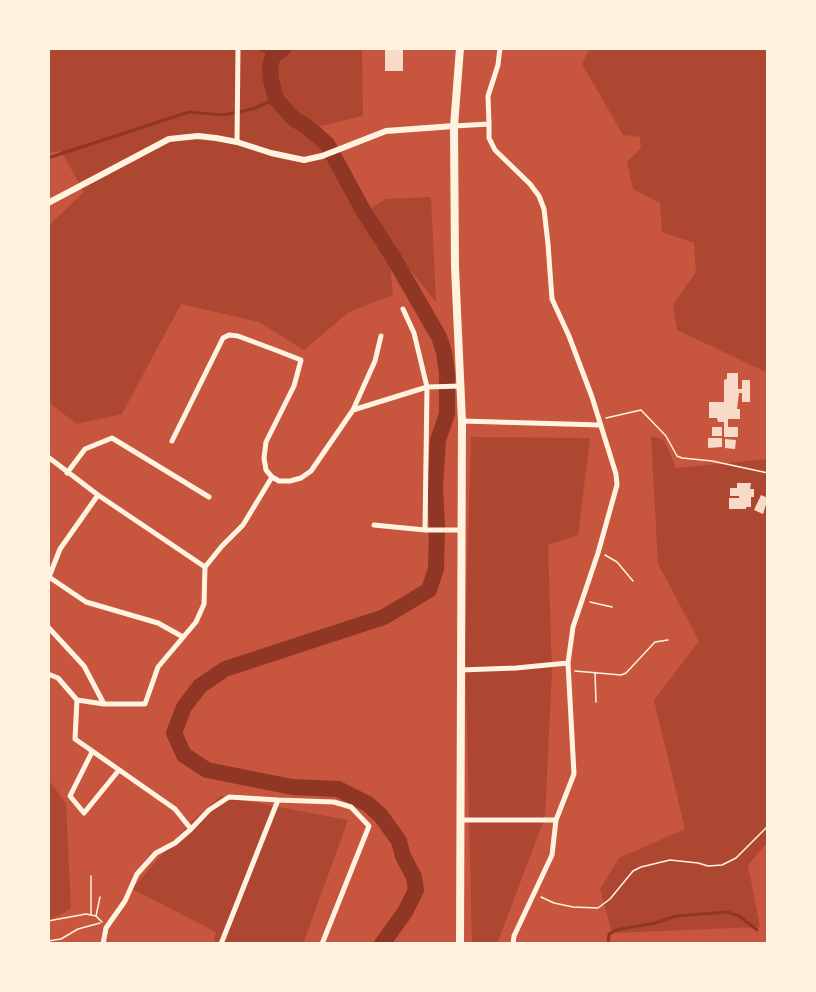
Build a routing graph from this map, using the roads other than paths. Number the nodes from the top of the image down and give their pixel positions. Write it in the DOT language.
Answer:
graph roads {
  1 [pos="238,48"];
  2 [pos="460,48"];
  3 [pos="500,48"];
  4 [pos="489,124"];
  5 [pos="454,126"];
  6 [pos="237,142"];
  7 [pos="48,203"];
  8 [pos="403,309"];
  9 [pos="381,336"];
  10 [pos="459,386"];
  11 [pos="430,387"];
  12 [pos="353,410"];
  13 [pos="462,421"];
  14 [pos="599,423"];
  15 [pos="172,441"];
  16 [pos="48,457"];
  17 [pos="67,473"];
  18 [pos="272,477"];
  19 [pos="98,495"];
  20 [pos="209,497"];
  21 [pos="374,525"];
  22 [pos="428,530"];
  23 [pos="458,530"];
  24 [pos="205,567"];
  25 [pos="48,627"];
  26 [pos="183,637"];
  27 [pos="568,663"];
  28 [pos="460,670"];
  29 [pos="48,674"];
  30 [pos="77,700"];
  31 [pos="104,704"];
  32 [pos="92,752"];
  33 [pos="118,770"];
  34 [pos="278,800"];
  35 [pos="460,820"];
  36 [pos="556,820"];
  37 [pos="191,829"];
  38 [pos="103,944"];
  39 [pos="221,944"];
  40 [pos="322,944"];
  41 [pos="460,944"];
  42 [pos="513,944"];
  1 -- 6 [label="street"];
  2 -- 5 [label="main road"];
  3 -- 4 [label="street"];
  4 -- 5 [label="street"];
  4 -- 14 [label="street"];
  5 -- 6 [label="street"];
  5 -- 10 [label="main road"];
  6 -- 7 [label="street"];
  8 -- 11 [label="street"];
  9 -- 12 [label="street"];
  10 -- 11 [label="street"];
  10 -- 13 [label="main road"];
  11 -- 12 [label="street"];
  11 -- 22 [label="street"];
  12 -- 18 [label="street"];
  13 -- 14 [label="street"];
  13 -- 23 [label="main road"];
  14 -- 27 [label="street"];
  15 -- 18 [label="street"];
  16 -- 17 [label="street"];
  17 -- 19 [label="street"];
  17 -- 20 [label="street"];
  18 -- 24 [label="street"];
  19 -- 24 [label="street"];
  19 -- 26 [label="street"];
  21 -- 22 [label="street"];
  22 -- 23 [label="street"];
  23 -- 28 [label="main road"];
  24 -- 26 [label="street"];
  25 -- 31 [label="street"];
  26 -- 31 [label="street"];
  27 -- 28 [label="street"];
  27 -- 36 [label="street"];
  28 -- 35 [label="main road"];
  29 -- 30 [label="street"];
  30 -- 31 [label="street"];
  30 -- 32 [label="street"];
  32 -- 33 [label="street"];
  32 -- 33 [label="street"];
  33 -- 37 [label="street"];
  34 -- 37 [label="street"];
  34 -- 39 [label="street"];
  34 -- 40 [label="street"];
  35 -- 36 [label="street"];
  35 -- 41 [label="main road"];
  36 -- 42 [label="street"];
  37 -- 38 [label="street"];
}
